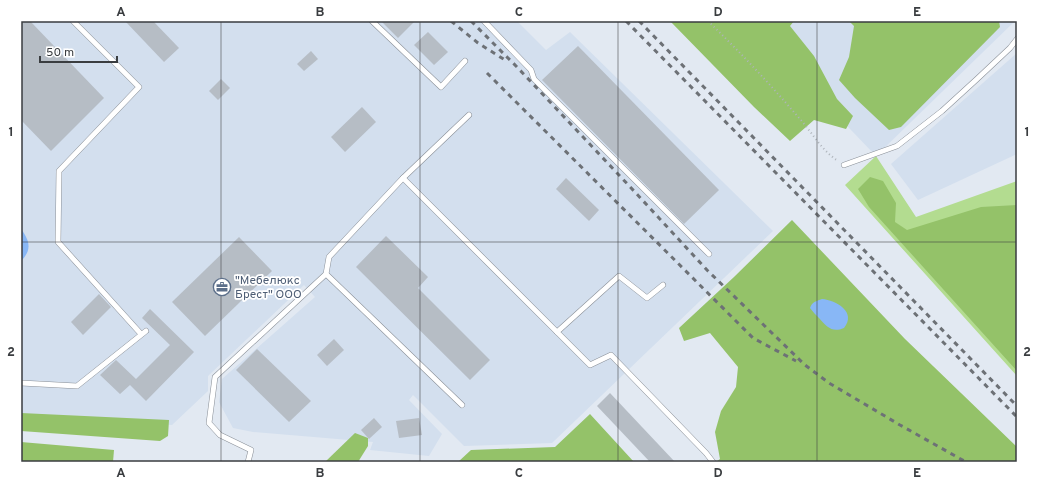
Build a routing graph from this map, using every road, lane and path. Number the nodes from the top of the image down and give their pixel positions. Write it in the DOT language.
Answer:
graph roads {
  1 [pos="73,21"];
  2 [pos="372,21"];
  3 [pos="484,21"];
  4 [pos="708,21"];
  5 [pos="1017,39"];
  6 [pos="465,61"];
  7 [pos="468,115"];
  8 [pos="844,164"];
  9 [pos="404,178"];
  10 [pos="709,254"];
  11 [pos="326,274"];
  12 [pos="663,286"];
  13 [pos="557,332"];
  14 [pos="21,382"];
  15 [pos="462,405"];
  16 [pos="248,462"];
  17 [pos="713,462"];
  1 -- 14 [label="lane"];
  2 -- 6 [label="lane"];
  3 -- 10 [label="lane"];
  4 -- 8 [label="path"];
  5 -- 8 [label="lane"];
  7 -- 9 [label="lane"];
  9 -- 11 [label="lane"];
  9 -- 13 [label="lane"];
  11 -- 15 [label="lane"];
  11 -- 16 [label="lane"];
  12 -- 13 [label="lane"];
  13 -- 17 [label="lane"];
}
